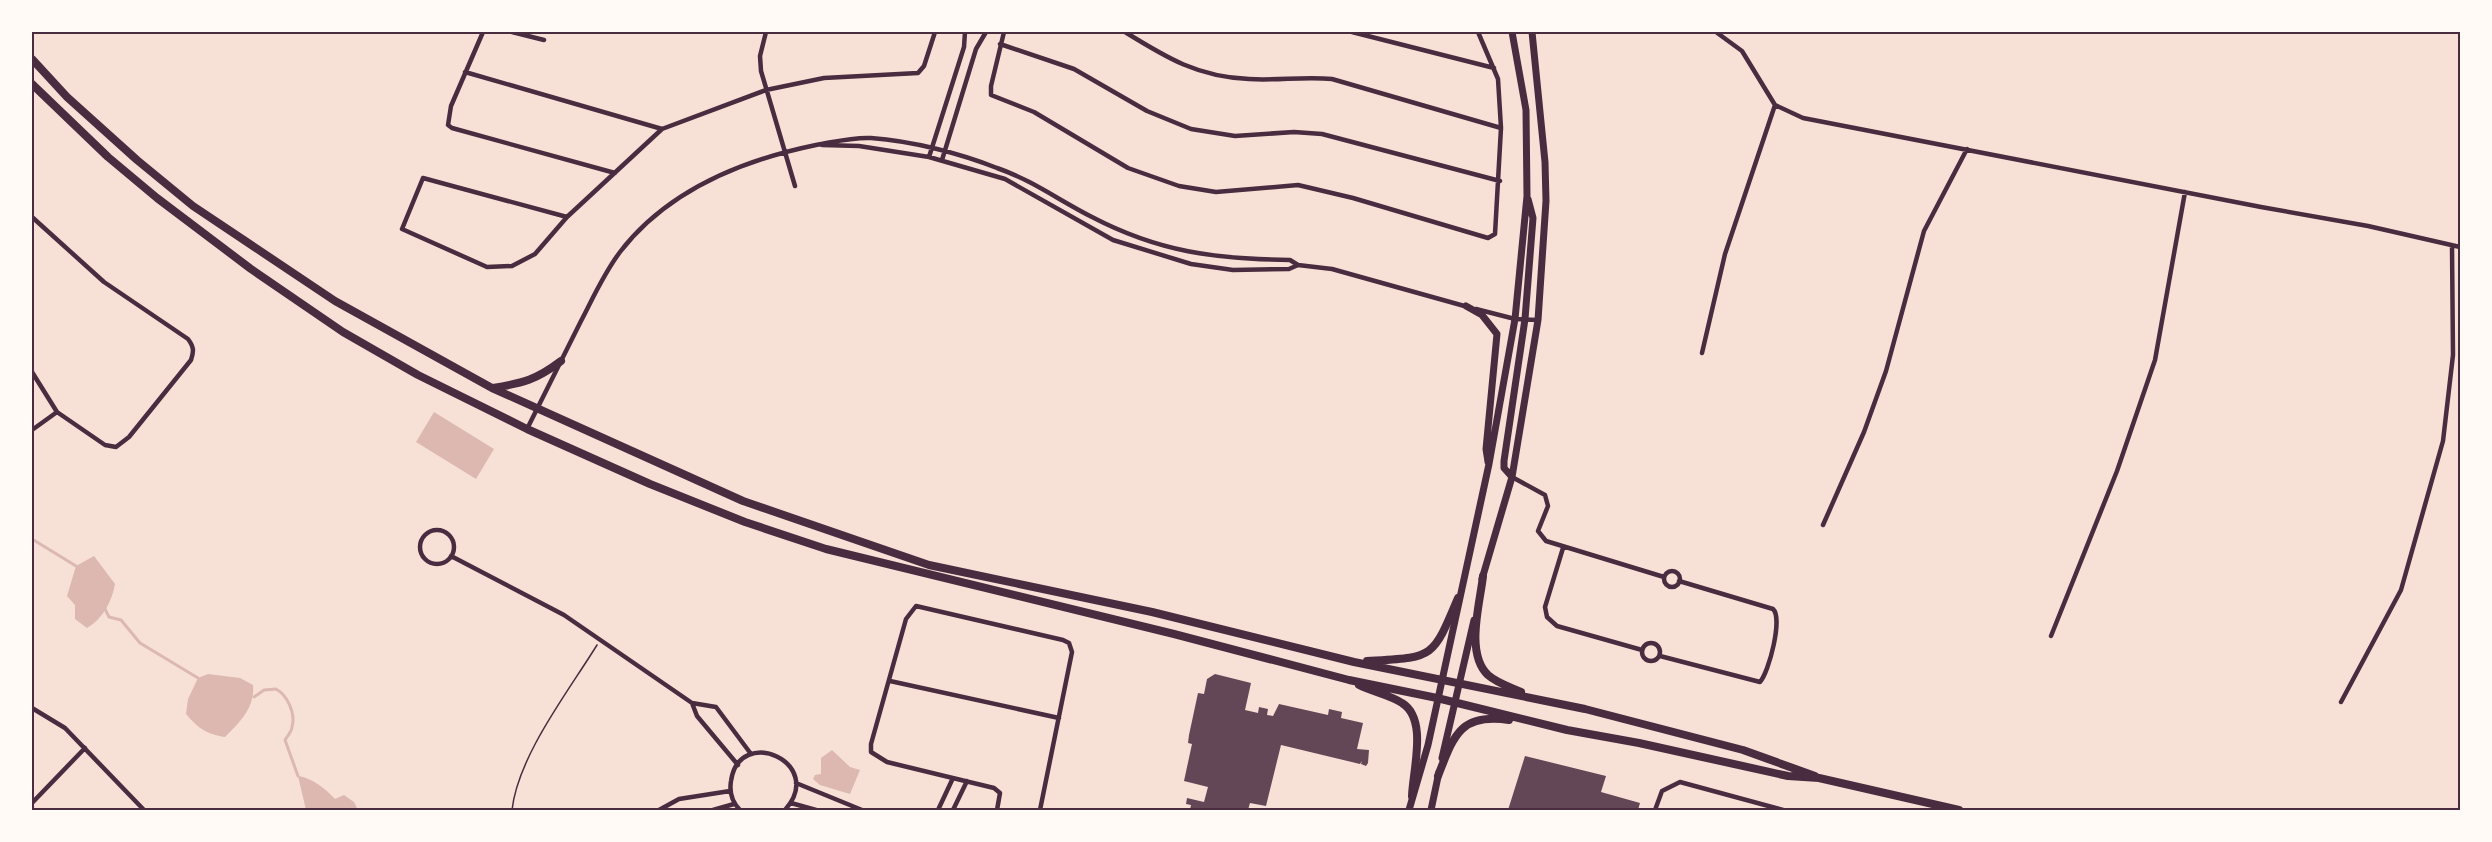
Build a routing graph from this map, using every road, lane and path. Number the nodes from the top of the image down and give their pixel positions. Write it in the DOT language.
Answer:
graph roads {
  1 [pos="483,32"];
  2 [pos="512,32"];
  3 [pos="766,32"];
  4 [pos="935,32"];
  5 [pos="965,32"];
  6 [pos="986,32"];
  7 [pos="1004,32"];
  8 [pos="1125,32"];
  9 [pos="1352,32"];
  10 [pos="1478,32"];
  11 [pos="1512,32"];
  12 [pos="1532,32"];
  13 [pos="1716,32"];
  14 [pos="544,40"];
  15 [pos="1000,44"];
  16 [pos="964,47"];
  17 [pos="976,50"];
  18 [pos="32,59"];
  19 [pos="1494,68"];
  20 [pos="465,72"];
  21 [pos="32,84"];
  22 [pos="765,90"];
  23 [pos="1775,105"];
  24 [pos="1501,128"];
  25 [pos="662,129"];
  26 [pos="820,145"];
  27 [pos="932,149"];
  28 [pos="1967,149"];
  29 [pos="944,152"];
  30 [pos="929,157"];
  31 [pos="942,160"];
  32 [pos="615,173"];
  33 [pos="1500,181"];
  34 [pos="795,186"];
  35 [pos="2185,192"];
  36 [pos="1527,196"];
  37 [pos="567,217"];
  38 [pos="32,218"];
  39 [pos="2452,246"];
  40 [pos="2460,247"];
  41 [pos="1298,265"];
  42 [pos="1466,306"];
  43 [pos="1515,318"];
  44 [pos="1525,319"];
  45 [pos="1538,320"];
  46 [pos="1702,353"];
  47 [pos="561,361"];
  48 [pos="32,372"];
  49 [pos="492,388"];
  50 [pos="537,409"];
  51 [pos="57,412"];
  52 [pos="527,429"];
  53 [pos="32,430"];
  54 [pos="1489,464"];
  55 [pos="1512,477"];
  56 [pos="1823,525"];
  57 [pos="1563,548"];
  58 [pos="451,556"];
  59 [pos="1483,576"];
  60 [pos="1664,577"];
  61 [pos="1679,581"];
  62 [pos="1458,598"];
  63 [pos="2051,636"];
  64 [pos="600,639"];
  65 [pos="1642,650"];
  66 [pos="1660,656"];
  67 [pos="1354,662"];
  68 [pos="1441,678"];
  69 [pos="1349,680"];
  70 [pos="890,681"];
  71 [pos="1460,682"];
  72 [pos="1437,698"];
  73 [pos="1455,702"];
  74 [pos="2341,702"];
  75 [pos="692,703"];
  76 [pos="32,708"];
  77 [pos="1585,709"];
  78 [pos="1059,718"];
  79 [pos="1567,730"];
  80 [pos="85,748"];
  81 [pos="751,754"];
  82 [pos="738,765"];
  83 [pos="1438,776"];
  84 [pos="953,778"];
  85 [pos="1819,778"];
  86 [pos="967,782"];
  87 [pos="796,783"];
  88 [pos="730,791"];
  89 [pos="1412,796"];
  90 [pos="32,803"];
  91 [pos="791,803"];
  92 [pos="734,804"];
  93 [pos="144,810"];
  94 [pos="512,810"];
  95 [pos="659,810"];
  96 [pos="713,810"];
  97 [pos="740,810"];
  98 [pos="785,810"];
  99 [pos="816,810"];
  100 [pos="862,810"];
  101 [pos="938,810"];
  102 [pos="953,810"];
  103 [pos="998,810"];
  104 [pos="1040,810"];
  105 [pos="1409,810"];
  106 [pos="1431,810"];
  107 [pos="1654,810"];
  108 [pos="1783,810"];
  109 [pos="1959,810"];
  1 -- 20 [label="street"];
  2 -- 14 [label="street"];
  3 -- 22 [label="street"];
  4 -- 22 [label="street"];
  5 -- 16 [label="street"];
  6 -- 17 [label="street"];
  7 -- 15 [label="street"];
  8 -- 24 [label="street"];
  9 -- 19 [label="street"];
  10 -- 19 [label="street"];
  11 -- 36 [label="main road"];
  12 -- 45 [label="main road"];
  13 -- 23 [label="street"];
  15 -- 33 [label="street"];
  15 -- 33 [label="street"];
  16 -- 17 [label="street"];
  16 -- 27 [label="street"];
  17 -- 29 [label="street"];
  18 -- 49 [label="main road"];
  19 -- 24 [label="street"];
  20 -- 25 [label="street"];
  20 -- 32 [label="street"];
  21 -- 52 [label="main road"];
  22 -- 25 [label="street"];
  22 -- 34 [label="street"];
  23 -- 28 [label="street"];
  23 -- 46 [label="street"];
  24 -- 33 [label="street"];
  25 -- 32 [label="street"];
  26 -- 27 [label="street"];
  26 -- 30 [label="street"];
  26 -- 47 [label="street"];
  27 -- 29 [label="street"];
  27 -- 30 [label="street"];
  28 -- 35 [label="street"];
  28 -- 56 [label="street"];
  29 -- 31 [label="street"];
  29 -- 41 [label="street"];
  30 -- 31 [label="street"];
  31 -- 41 [label="street"];
  32 -- 37 [label="street"];
  35 -- 39 [label="street"];
  35 -- 63 [label="street"];
  36 -- 43 [label="main road"];
  36 -- 44 [label="main road"];
  37 -- 37 [label="street"];
  38 -- 51 [label="street"];
  39 -- 40 [label="street"];
  39 -- 74 [label="street"];
  41 -- 42 [label="street"];
  42 -- 43 [label="street"];
  42 -- 54 [label="main road"];
  43 -- 44 [label="street"];
  43 -- 54 [label="main road"];
  44 -- 45 [label="street"];
  44 -- 55 [label="main road"];
  45 -- 55 [label="main road"];
  47 -- 49 [label="main road"];
  47 -- 50 [label="street"];
  48 -- 51 [label="street"];
  49 -- 50 [label="main road"];
  50 -- 52 [label="street"];
  50 -- 67 [label="main road"];
  51 -- 53 [label="street"];
  52 -- 69 [label="main road"];
  54 -- 62 [label="main road"];
  55 -- 57 [label="street"];
  55 -- 59 [label="main road"];
  57 -- 60 [label="street"];
  57 -- 65 [label="street"];
  58 -- 58 [label="street"];
  58 -- 64 [label="street"];
  59 -- 71 [label="main road"];
  59 -- 77 [label="main road"];
  60 -- 61 [label="street"];
  60 -- 61 [label="street"];
  61 -- 66 [label="street"];
  62 -- 67 [label="main road"];
  62 -- 68 [label="main road"];
  64 -- 75 [label="street"];
  64 -- 94 [label="path"];
  65 -- 66 [label="street"];
  65 -- 66 [label="street"];
  67 -- 68 [label="main road"];
  68 -- 71 [label="main road"];
  68 -- 72 [label="main road"];
  69 -- 72 [label="main road"];
  69 -- 89 [label="main road"];
  70 -- 78 [label="street"];
  70 -- 78 [label="street"];
  70 -- 84 [label="street"];
  71 -- 73 [label="main road"];
  71 -- 77 [label="main road"];
  72 -- 73 [label="main road"];
  72 -- 89 [label="main road"];
  73 -- 79 [label="main road"];
  73 -- 83 [label="main road"];
  75 -- 81 [label="street"];
  75 -- 82 [label="street"];
  76 -- 80 [label="street"];
  77 -- 85 [label="main road"];
  78 -- 104 [label="street"];
  79 -- 83 [label="main road"];
  79 -- 85 [label="main road"];
  80 -- 90 [label="street"];
  80 -- 93 [label="street"];
  81 -- 82 [label="street"];
  81 -- 87 [label="street"];
  82 -- 88 [label="street"];
  83 -- 106 [label="main road"];
  84 -- 86 [label="street"];
  84 -- 101 [label="street"];
  85 -- 109 [label="main road"];
  86 -- 102 [label="street"];
  86 -- 103 [label="street"];
  87 -- 91 [label="street"];
  87 -- 100 [label="street"];
  88 -- 92 [label="street"];
  88 -- 95 [label="street"];
  89 -- 105 [label="main road"];
  91 -- 98 [label="street"];
  91 -- 99 [label="street"];
  92 -- 96 [label="street"];
  92 -- 97 [label="street"];
  107 -- 108 [label="street"];
}
